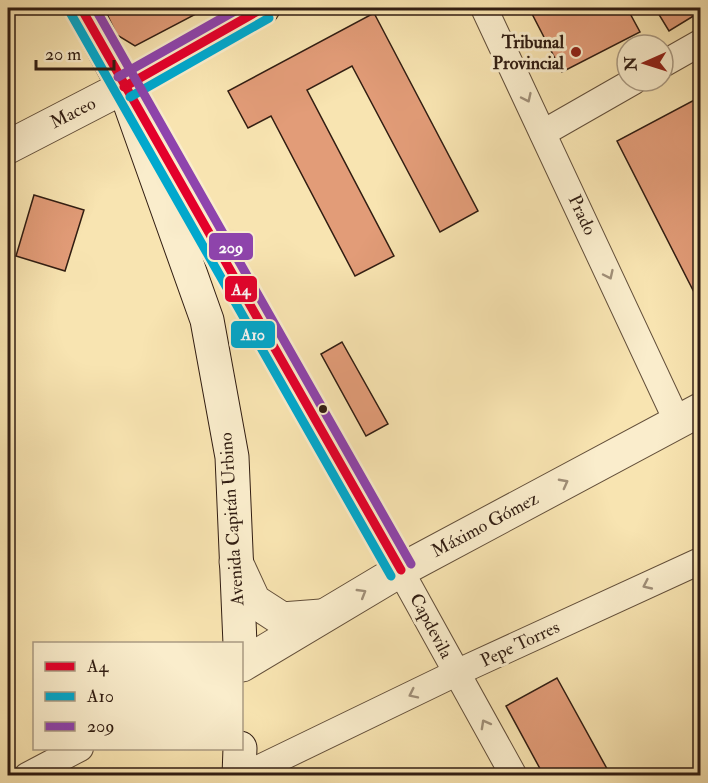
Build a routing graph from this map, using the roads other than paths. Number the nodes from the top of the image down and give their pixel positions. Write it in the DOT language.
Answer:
graph roads {
  1 [pos="81,8"];
  2 [pos="484,8"];
  3 [pos="248,11"];
  4 [pos="700,43"];
  5 [pos="675,57"];
  6 [pos="124,87"];
  7 [pos="615,92"];
  8 [pos="543,133"];
  9 [pos="8,147"];
  10 [pos="689,416"];
  11 [pos="700,561"];
  12 [pos="236,562"];
  13 [pos="401,570"];
  14 [pos="324,616"];
  15 [pos="240,642"];
  16 [pos="243,664"];
  17 [pos="456,673"];
  18 [pos="76,750"];
  19 [pos="240,750"];
  20 [pos="27,776"];
  21 [pos="241,776"];
  22 [pos="514,776"];
  1 -- 6 [label="main road, Capdevila"];
  2 -- 8 [label="street, Prado, one-way"];
  3 -- 6 [label="main road, Maceo"];
  4 -- 5 [label="street"];
  6 -- 9 [label="street, Maceo"];
  6 -- 12 [label="street, Avenida Capitán Urbino"];
  6 -- 13 [label="street, Capdevila"];
  7 -- 8 [label="street"];
  8 -- 10 [label="street, Prado, one-way"];
  13 -- 10 [label="street, Máximo Gómez, one-way"];
  11 -- 17 [label="street, Pepe Torres, one-way"];
  12 -- 14 [label="street"];
  12 -- 15 [label="street, Avenida Capitán Urbino"];
  14 -- 13 [label="street, Máximo Gómez, one-way"];
  13 -- 17 [label="street, Capdevila"];
  14 -- 16 [label="street, Máximo Gómez"];
  17 -- 21 [label="street, Pepe Torres, one-way"];
  22 -- 17 [label="street, Capdevila, one-way"];
  18 -- 20 [label="street"];
  19 -- 21 [label="street"];
}
